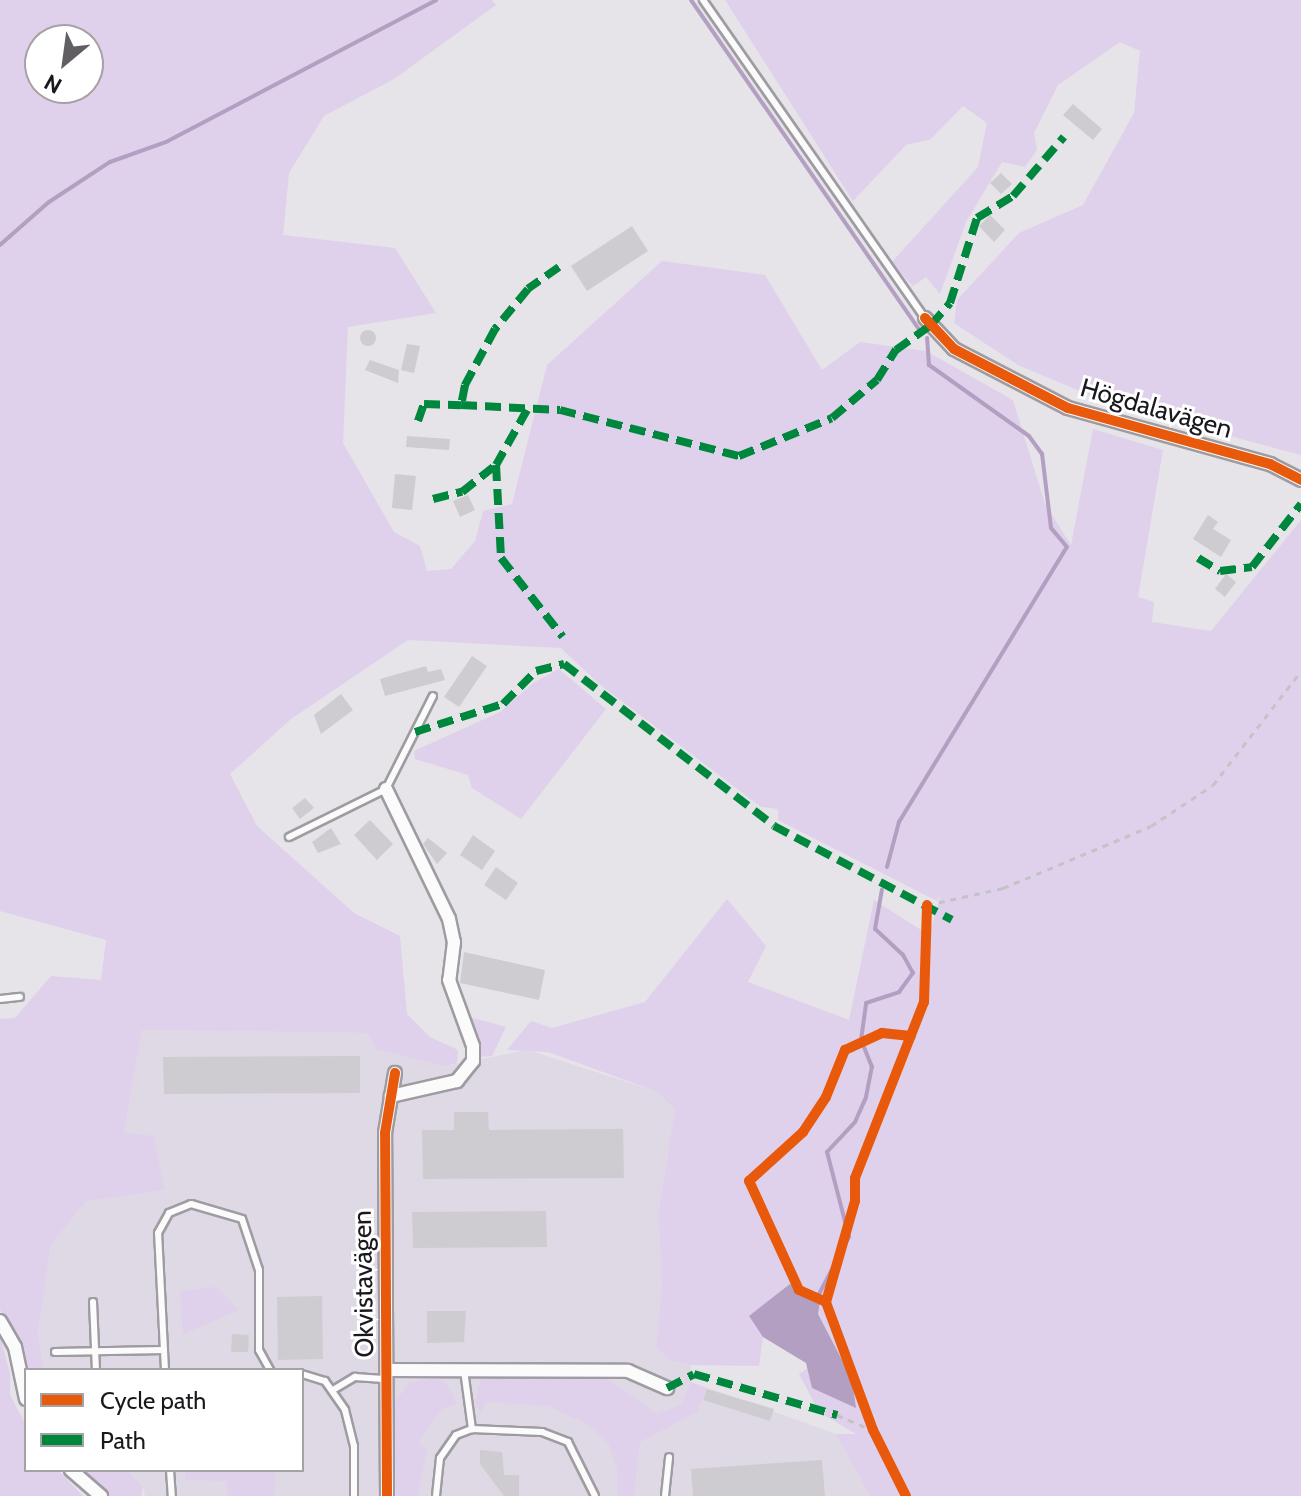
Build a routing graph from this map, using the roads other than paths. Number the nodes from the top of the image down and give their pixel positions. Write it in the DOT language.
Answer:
graph roads {
  1 [pos="703,0"];
  2 [pos="925,318"];
  3 [pos="1301,480"];
  4 [pos="433,696"];
  5 [pos="386,789"];
  6 [pos="289,837"];
  7 [pos="20,997"];
  8 [pos="0,999"];
  9 [pos="395,1073"];
  10 [pos="391,1096"];
  11 [pos="93,1302"];
  12 [pos="0,1321"];
  13 [pos="164,1350"];
  14 [pos="95,1351"];
  15 [pos="55,1352"];
  16 [pos="96,1368"];
  17 [pos="165,1368"];
  18 [pos="269,1368"];
  19 [pos="464,1369"];
  20 [pos="387,1374"];
  21 [pos="304,1375"];
  22 [pos="667,1388"];
  23 [pos="24,1390"];
  24 [pos="333,1390"];
  25 [pos="472,1429"];
  26 [pos="669,1457"];
  27 [pos="73,1472"];
  28 [pos="170,1472"];
  29 [pos="101,1496"];
  30 [pos="172,1496"];
  31 [pos="354,1496"];
  32 [pos="387,1496"];
  33 [pos="436,1496"];
  34 [pos="595,1496"];
  35 [pos="665,1496"];
  1 -- 2 [label="lane, Högdalavägen"];
  2 -- 3 [label="street, Högdalavägen"];
  4 -- 5 [label="lane"];
  5 -- 6 [label="lane"];
  5 -- 10 [label="street"];
  7 -- 8 [label="lane"];
  9 -- 10 [label="street, Okvistavägen"];
  10 -- 20 [label="street, Okvistavägen"];
  11 -- 14 [label="lane"];
  12 -- 23 [label="street"];
  13 -- 14 [label="lane"];
  13 -- 17 [label="lane"];
  13 -- 18 [label="lane"];
  14 -- 15 [label="lane"];
  14 -- 16 [label="lane"];
  19 -- 20 [label="street, Okvistavägen"];
  19 -- 22 [label="street, Okvistavägen"];
  19 -- 25 [label="lane"];
  20 -- 24 [label="lane"];
  20 -- 32 [label="street, Okvistavägen"];
  21 -- 24 [label="lane"];
  24 -- 31 [label="lane"];
  25 -- 33 [label="lane"];
  25 -- 34 [label="lane"];
  26 -- 35 [label="lane"];
  27 -- 29 [label="street"];
  28 -- 30 [label="lane"];
}
